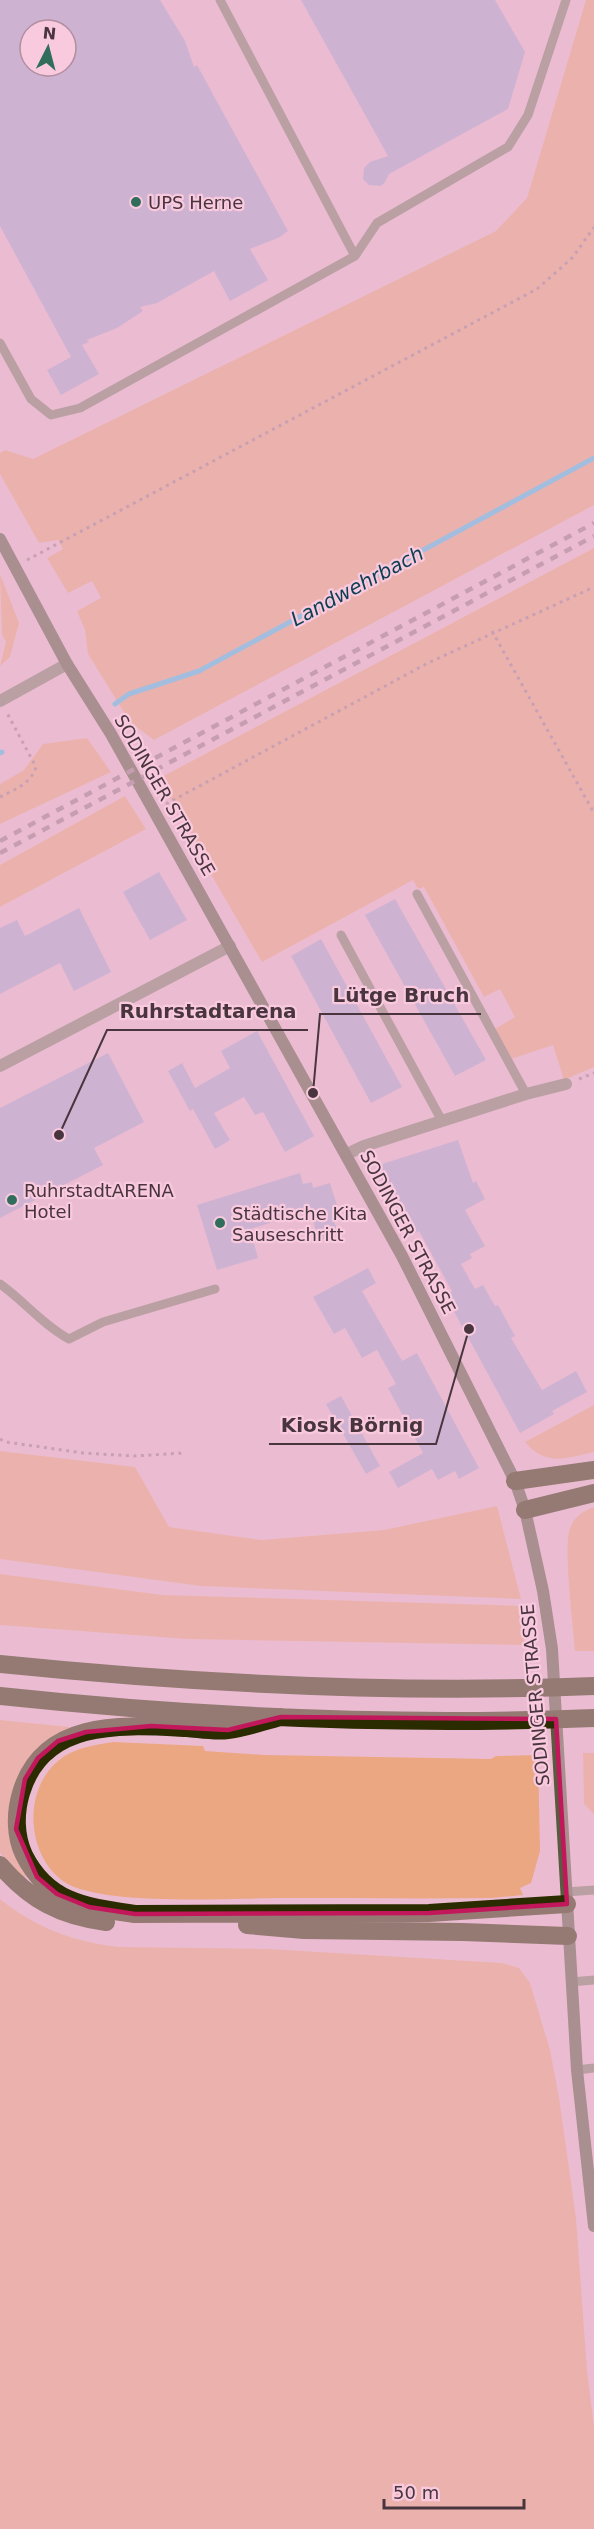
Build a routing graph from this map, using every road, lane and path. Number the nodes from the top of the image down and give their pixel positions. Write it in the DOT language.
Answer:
graph roads {
  1 [pos="220,0"];
  2 [pos="566,0"];
  3 [pos="594,227"];
  4 [pos="355,256"];
  5 [pos="0,343"];
  6 [pos="0,539"];
  7 [pos="15,566"];
  8 [pos="594,587"];
  9 [pos="492,631"];
  10 [pos="67,664"];
  11 [pos="3,706"];
  12 [pos="0,797"];
  13 [pos="154,810"];
  14 [pos="594,813"];
  15 [pos="417,894"];
  16 [pos="341,935"];
  17 [pos="230,946"];
  18 [pos="0,1066"];
  19 [pos="566,1083"];
  20 [pos="526,1094"];
  21 [pos="442,1121"];
  22 [pos="347,1154"];
  23 [pos="0,1284"];
  24 [pos="215,1289"];
  25 [pos="0,1439"];
  26 [pos="184,1453"];
  27 [pos="594,1470"];
  28 [pos="515,1481"];
  29 [pos="594,1493"];
  30 [pos="525,1510"];
  31 [pos="0,1664"];
  32 [pos="586,1686"];
  33 [pos="0,1696"];
  34 [pos="281,1717"];
  35 [pos="588,1718"];
  36 [pos="0,1865"];
  37 [pos="594,1890"];
  38 [pos="566,1898"];
  39 [pos="568,1936"];
  40 [pos="594,1980"];
  41 [pos="571,1982"];
  42 [pos="594,2068"];
  43 [pos="577,2070"];
  44 [pos="594,2226"];
  1 -- 4 [label="lane"];
  2 -- 4 [label="lane"];
  3 -- 7 [label="path"];
  4 -- 5 [label="lane"];
  6 -- 7 [label="street, SODINGER STRASSE"];
  7 -- 10 [label="street, SODINGER STRASSE"];
  8 -- 9 [label="path"];
  9 -- 13 [label="path"];
  9 -- 14 [label="path"];
  10 -- 11 [label="street"];
  10 -- 13 [label="street, SODINGER STRASSE"];
  11 -- 12 [label="path"];
  13 -- 17 [label="street, SODINGER STRASSE"];
  15 -- 20 [label="lane"];
  16 -- 21 [label="lane"];
  17 -- 18 [label="street"];
  17 -- 22 [label="street, SODINGER STRASSE"];
  19 -- 20 [label="street"];
  20 -- 21 [label="street"];
  21 -- 22 [label="street"];
  22 -- 28 [label="street, SODINGER STRASSE"];
  23 -- 24 [label="lane"];
  25 -- 26 [label="path"];
  27 -- 28 [label="highway"];
  28 -- 30 [label="street, SODINGER STRASSE"];
  29 -- 30 [label="highway"];
  30 -- 38 [label="street, SODINGER STRASSE"];
  31 -- 32 [label="highway"];
  33 -- 34 [label="highway"];
  34 -- 35 [label="highway"];
  34 -- 38 [label="highway"];
  36 -- 39 [label="highway"];
  37 -- 38 [label="lane"];
  38 -- 39 [label="street, SODINGER STRASSE"];
  39 -- 41 [label="street, SODINGER STRASSE"];
  40 -- 41 [label="lane"];
  41 -- 43 [label="street, SODINGER STRASSE"];
  42 -- 43 [label="lane"];
  43 -- 44 [label="street, SODINGER STRASSE"];
}
